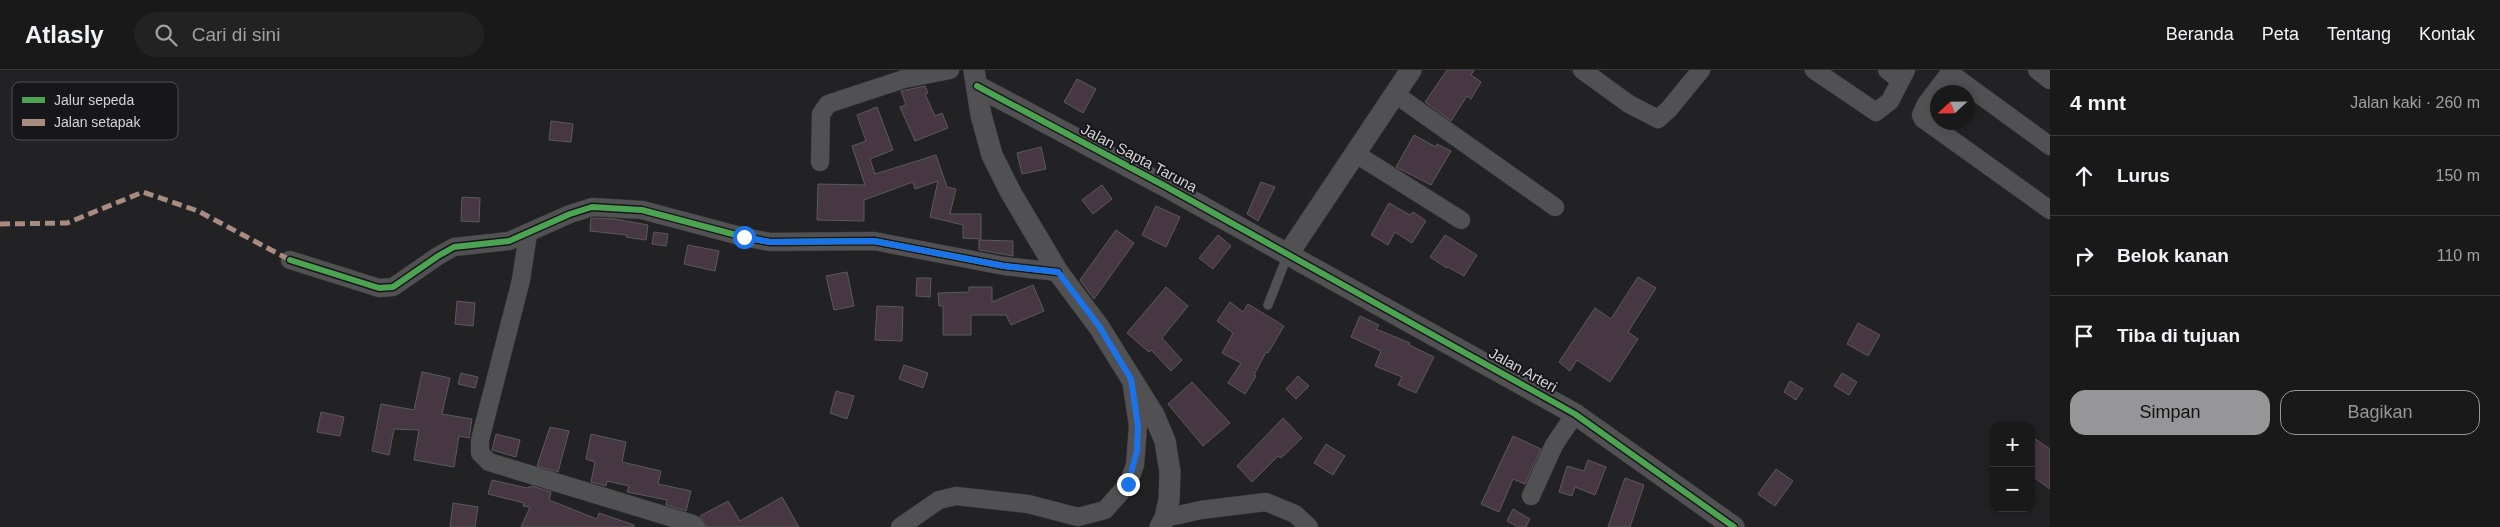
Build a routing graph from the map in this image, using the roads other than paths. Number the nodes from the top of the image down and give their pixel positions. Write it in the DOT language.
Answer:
graph roads {
  1 [pos="950,70"];
  2 [pos="1411,70"];
  3 [pos="1582,70"];
  4 [pos="1701,70"];
  5 [pos="2036,70"];
  6 [pos="1817,71"];
  7 [pos="1951,72"];
  8 [pos="1897,73"];
  9 [pos="975,78"];
  10 [pos="2050,80"];
  11 [pos="1395,94"];
  12 [pos="2050,146"];
  13 [pos="1356,154"];
  14 [pos="820,162"];
  15 [pos="1555,207"];
  16 [pos="2050,210"];
  17 [pos="1461,220"];
  18 [pos="528,234"];
  19 [pos="1288,254"];
  20 [pos="290,260"];
  21 [pos="1058,272"];
  22 [pos="1268,305"];
  23 [pos="1131,379"];
  24 [pos="1575,414"];
  25 [pos="1531,496"];
  26 [pos="1162,522"];
  27 [pos="696,527"];
  28 [pos="900,527"];
  29 [pos="1309,527"];
  30 [pos="1734,527"];
  1 -- 14 [label="street"];
  2 -- 11 [label="street"];
  3 -- 4 [label="street"];
  5 -- 10 [label="street"];
  6 -- 8 [label="street"];
  7 -- 12 [label="street"];
  7 -- 16 [label="street"];
  9 -- 19 [label="street, Jalan Sapta Taruna"];
  9 -- 21 [label="street"];
  11 -- 13 [label="street"];
  11 -- 15 [label="street"];
  13 -- 17 [label="street"];
  13 -- 19 [label="street"];
  18 -- 20 [label="street"];
  18 -- 21 [label="street"];
  18 -- 27 [label="street"];
  19 -- 22 [label="lane"];
  19 -- 24 [label="street, Jalan Arteri"];
  21 -- 23 [label="street"];
  23 -- 26 [label="street"];
  23 -- 28 [label="street"];
  24 -- 25 [label="street"];
  24 -- 30 [label="street, Jalan Arteri"];
  26 -- 29 [label="street"];
}
